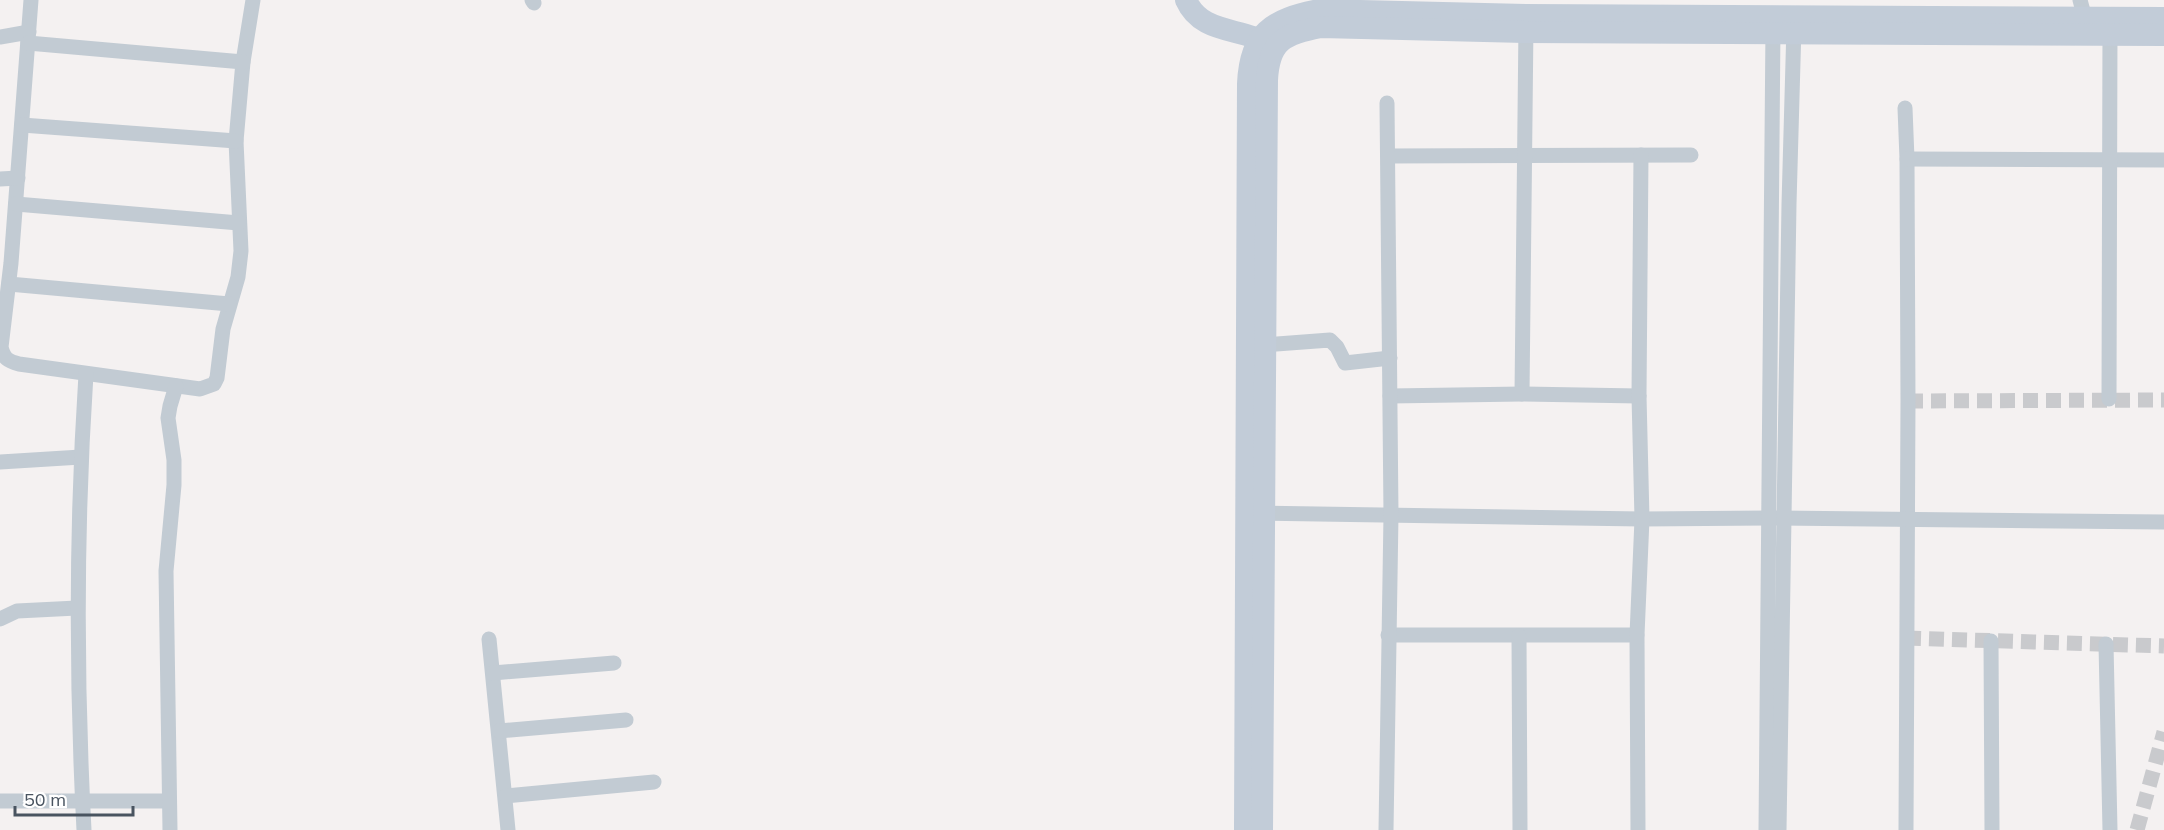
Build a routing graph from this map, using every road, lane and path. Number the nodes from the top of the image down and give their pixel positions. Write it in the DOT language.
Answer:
graph roads {
  1 [pos="31,0"];
  2 [pos="253,0"];
  3 [pos="1186,0"];
  4 [pos="2164,18"];
  5 [pos="2095,21"];
  6 [pos="1526,24"];
  7 [pos="1783,25"];
  8 [pos="2164,35"];
  9 [pos="0,37"];
  10 [pos="29,38"];
  11 [pos="1267,43"];
  12 [pos="243,62"];
  13 [pos="1387,103"];
  14 [pos="1905,108"];
  15 [pos="22,125"];
  16 [pos="236,141"];
  17 [pos="1525,155"];
  18 [pos="1641,155"];
  19 [pos="1691,155"];
  20 [pos="1388,156"];
  21 [pos="1907,159"];
  22 [pos="2110,159"];
  23 [pos="2164,160"];
  24 [pos="18,178"];
  25 [pos="0,179"];
  26 [pos="16,204"];
  27 [pos="239,223"];
  28 [pos="6,263"];
  29 [pos="9,284"];
  30 [pos="229,304"];
  31 [pos="1264,345"];
  32 [pos="1390,358"];
  33 [pos="86,374"];
  34 [pos="176,386"];
  35 [pos="1522,394"];
  36 [pos="1390,396"];
  37 [pos="1638,396"];
  38 [pos="2109,399"];
  39 [pos="81,457"];
  40 [pos="0,462"];
  41 [pos="1255,513"];
  42 [pos="1391,515"];
  43 [pos="1768,518"];
  44 [pos="1642,519"];
  45 [pos="1785,519"];
  46 [pos="1908,520"];
  47 [pos="2164,522"];
  48 [pos="77,608"];
  49 [pos="0,619"];
  50 [pos="1388,634"];
  51 [pos="1637,635"];
  52 [pos="1520,636"];
  53 [pos="489,639"];
  54 [pos="1991,640"];
  55 [pos="2106,644"];
  56 [pos="614,663"];
  57 [pos="493,673"];
  58 [pos="626,720"];
  59 [pos="499,731"];
  60 [pos="654,782"];
  61 [pos="506,796"];
  62 [pos="0,801"];
  63 [pos="82,801"];
  64 [pos="170,801"];
  65 [pos="84,830"];
  66 [pos="170,830"];
  67 [pos="508,830"];
  68 [pos="1245,830"];
  69 [pos="1262,830"];
  70 [pos="1386,830"];
  71 [pos="1520,830"];
  72 [pos="1638,830"];
  73 [pos="1766,830"];
  74 [pos="1779,830"];
  75 [pos="1906,830"];
  76 [pos="1992,830"];
  77 [pos="2110,830"];
  1 -- 10 [label="street"];
  2 -- 12 [label="street"];
  3 -- 11 [label="street"];
  4 -- 5 [label="street"];
  5 -- 7 [label="street"];
  5 -- 8 [label="street"];
  5 -- 22 [label="street"];
  6 -- 7 [label="street"];
  6 -- 11 [label="street"];
  6 -- 17 [label="street"];
  7 -- 43 [label="street"];
  7 -- 45 [label="street"];
  9 -- 10 [label="street"];
  10 -- 12 [label="street"];
  10 -- 15 [label="street"];
  11 -- 31 [label="street"];
  11 -- 41 [label="street"];
  12 -- 16 [label="street"];
  13 -- 20 [label="street"];
  14 -- 21 [label="street"];
  15 -- 16 [label="street"];
  15 -- 24 [label="street"];
  16 -- 27 [label="street"];
  17 -- 18 [label="street"];
  17 -- 20 [label="street"];
  17 -- 35 [label="street"];
  18 -- 19 [label="street"];
  18 -- 37 [label="street"];
  20 -- 32 [label="street"];
  21 -- 22 [label="street"];
  21 -- 46 [label="street"];
  22 -- 23 [label="street"];
  22 -- 38 [label="street"];
  24 -- 25 [label="street"];
  24 -- 26 [label="street"];
  26 -- 27 [label="street"];
  26 -- 28 [label="street"];
  27 -- 30 [label="street"];
  28 -- 29 [label="street"];
  29 -- 30 [label="street"];
  29 -- 33 [label="street"];
  30 -- 34 [label="street"];
  31 -- 32 [label="street"];
  31 -- 41 [label="street"];
  32 -- 36 [label="street"];
  33 -- 34 [label="street"];
  33 -- 39 [label="street"];
  34 -- 64 [label="street"];
  35 -- 36 [label="street"];
  35 -- 37 [label="street"];
  36 -- 42 [label="street"];
  37 -- 44 [label="street"];
  39 -- 40 [label="street"];
  39 -- 48 [label="street"];
  41 -- 42 [label="street"];
  41 -- 68 [label="street"];
  41 -- 69 [label="street"];
  42 -- 44 [label="street"];
  42 -- 50 [label="street"];
  43 -- 44 [label="street"];
  43 -- 45 [label="street"];
  43 -- 73 [label="street"];
  44 -- 51 [label="street"];
  45 -- 46 [label="street"];
  45 -- 74 [label="street"];
  46 -- 47 [label="street"];
  46 -- 75 [label="street"];
  48 -- 49 [label="street"];
  48 -- 63 [label="street"];
  50 -- 52 [label="street"];
  50 -- 70 [label="street"];
  51 -- 52 [label="street"];
  51 -- 72 [label="street"];
  52 -- 71 [label="street"];
  53 -- 57 [label="street"];
  54 -- 76 [label="street"];
  55 -- 77 [label="street"];
  56 -- 57 [label="street"];
  57 -- 59 [label="street"];
  58 -- 59 [label="street"];
  59 -- 61 [label="street"];
  60 -- 61 [label="street"];
  61 -- 67 [label="street"];
  62 -- 63 [label="street"];
  63 -- 64 [label="street"];
  63 -- 65 [label="street"];
  64 -- 66 [label="street"];
}
